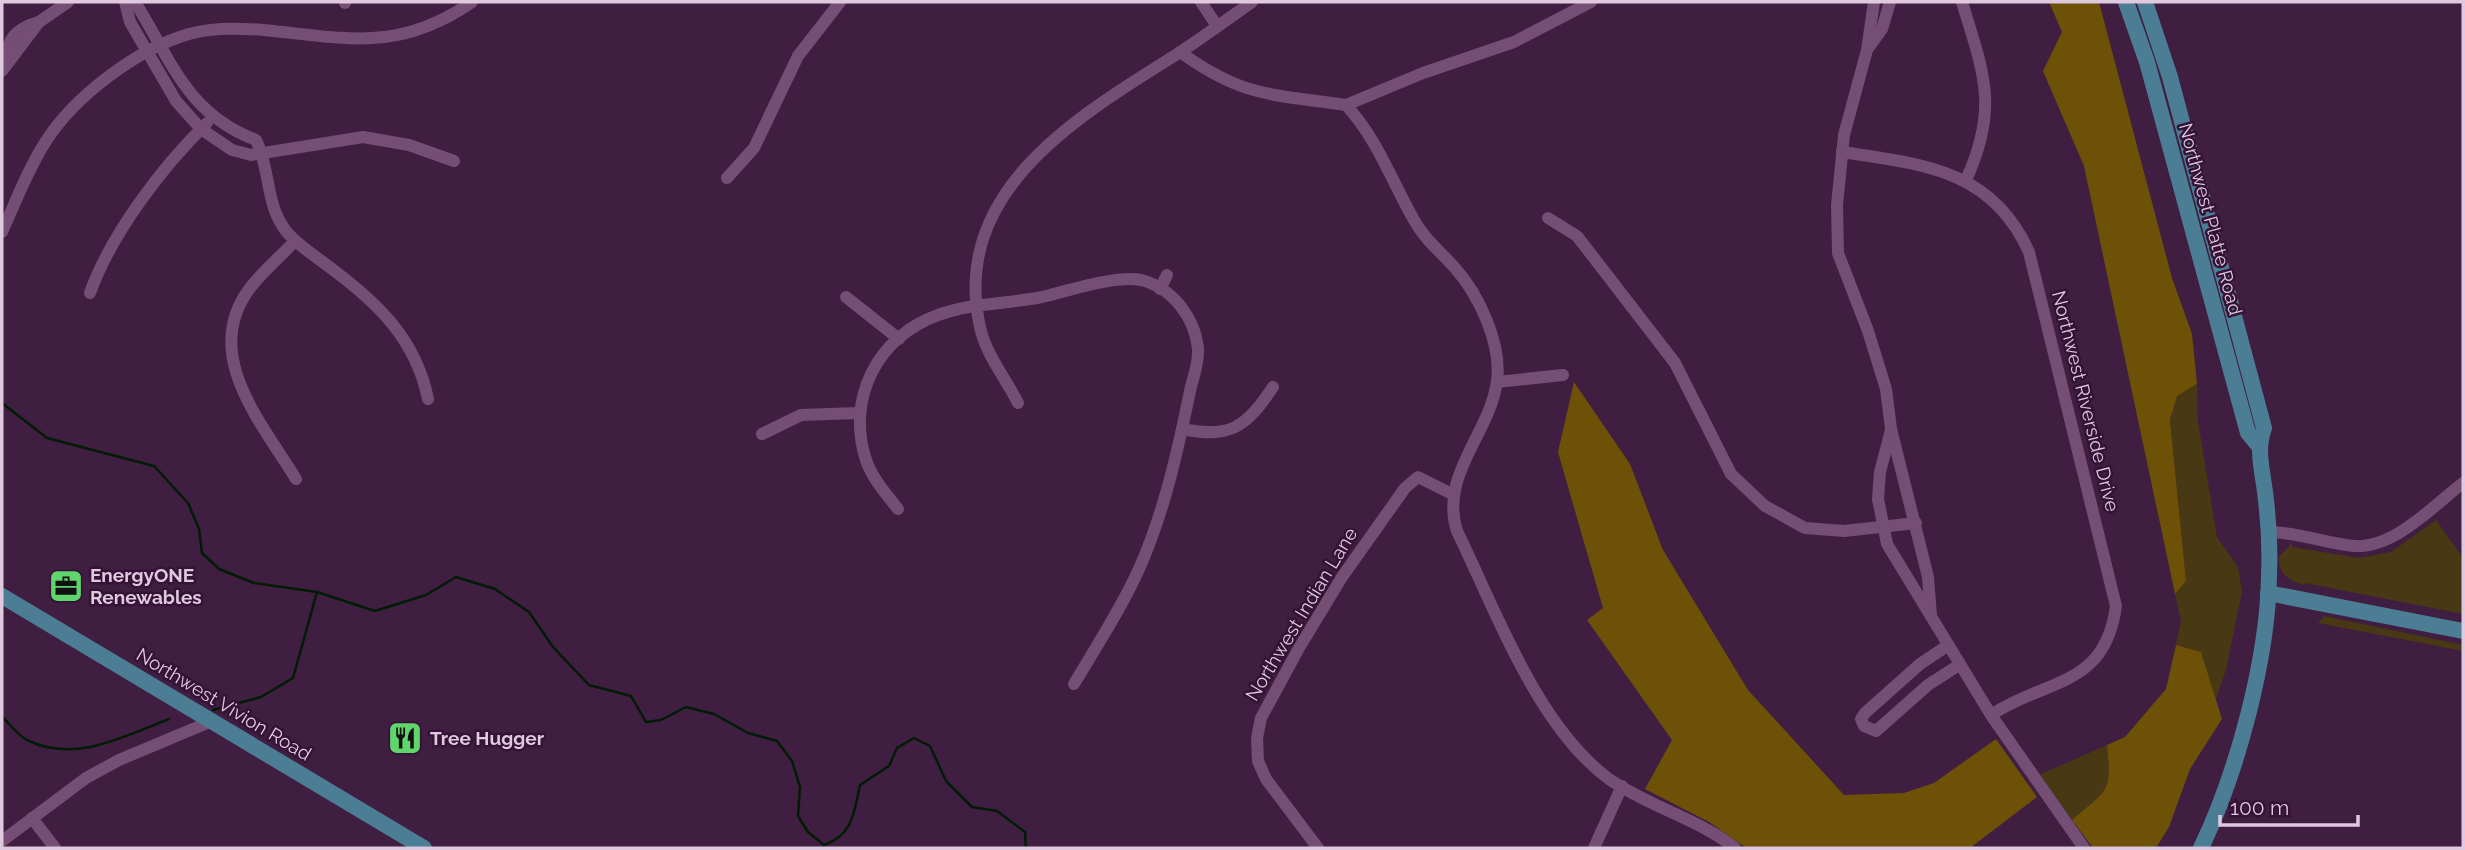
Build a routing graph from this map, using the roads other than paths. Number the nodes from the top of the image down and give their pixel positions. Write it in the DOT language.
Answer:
graph roads {
  1 [pos="68,2"];
  2 [pos="125,2"];
  3 [pos="135,2"];
  4 [pos="472,2"];
  5 [pos="840,2"];
  6 [pos="1201,2"];
  7 [pos="1252,2"];
  8 [pos="1591,2"];
  9 [pos="1874,2"];
  10 [pos="1890,2"];
  11 [pos="1962,2"];
  12 [pos="2126,2"];
  13 [pos="2145,2"];
  14 [pos="1217,26"];
  15 [pos="162,46"];
  16 [pos="1867,50"];
  17 [pos="1180,52"];
  18 [pos="147,54"];
  19 [pos="4,66"];
  20 [pos="1346,105"];
  21 [pos="212,118"];
  22 [pos="201,129"];
  23 [pos="1842,152"];
  24 [pos="262,153"];
  25 [pos="454,161"];
  26 [pos="727,178"];
  27 [pos="1966,180"];
  28 [pos="1548,218"];
  29 [pos="2,232"];
  30 [pos="295,241"];
  31 [pos="1167,275"];
  32 [pos="1160,289"];
  33 [pos="90,293"];
  34 [pos="846,297"];
  35 [pos="976,308"];
  36 [pos="899,339"];
  37 [pos="1563,375"];
  38 [pos="1497,382"];
  39 [pos="1273,387"];
  40 [pos="428,399"];
  41 [pos="1018,402"];
  42 [pos="858,413"];
  43 [pos="1182,429"];
  44 [pos="1891,429"];
  45 [pos="762,434"];
  46 [pos="2258,445"];
  47 [pos="296,479"];
  48 [pos="2463,483"];
  49 [pos="1452,494"];
  50 [pos="898,509"];
  51 [pos="1916,523"];
  52 [pos="1883,526"];
  53 [pos="2269,532"];
  54 [pos="2268,593"];
  55 [pos="2,596"];
  56 [pos="1931,616"];
  57 [pos="2463,631"];
  58 [pos="1947,646"];
  59 [pos="1959,665"];
  60 [pos="1074,684"];
  61 [pos="1991,715"];
  62 [pos="212,722"];
  63 [pos="1622,786"];
  64 [pos="32,818"];
  65 [pos="2,841"];
  66 [pos="55,848"];
  67 [pos="424,848"];
  68 [pos="1318,848"];
  69 [pos="1594,848"];
  70 [pos="1735,848"];
  71 [pos="2084,848"];
  72 [pos="2201,848"];
  1 -- 19 [label="street"];
  2 -- 18 [label="street"];
  3 -- 15 [label="street"];
  4 -- 15 [label="street"];
  5 -- 26 [label="street"];
  6 -- 14 [label="street"];
  7 -- 14 [label="street"];
  8 -- 20 [label="street"];
  9 -- 16 [label="street"];
  10 -- 16 [label="street"];
  11 -- 27 [label="street"];
  12 -- 46 [label="main road, Northwest Platte Road"];
  13 -- 46 [label="main road, Northwest Platte Road"];
  14 -- 17 [label="street"];
  15 -- 18 [label="street"];
  15 -- 21 [label="street"];
  16 -- 23 [label="street"];
  17 -- 20 [label="street"];
  17 -- 35 [label="street"];
  18 -- 22 [label="street"];
  18 -- 29 [label="street"];
  20 -- 38 [label="street"];
  21 -- 22 [label="street"];
  21 -- 24 [label="street"];
  22 -- 24 [label="street"];
  22 -- 33 [label="street"];
  23 -- 27 [label="street, Northwest Riverside Drive"];
  23 -- 44 [label="street"];
  24 -- 25 [label="street"];
  24 -- 30 [label="street"];
  27 -- 61 [label="street, Northwest Riverside Drive"];
  28 -- 52 [label="street"];
  30 -- 40 [label="street"];
  30 -- 47 [label="street"];
  31 -- 32 [label="street"];
  32 -- 35 [label="street"];
  32 -- 43 [label="street"];
  34 -- 36 [label="street"];
  35 -- 36 [label="street"];
  35 -- 41 [label="street"];
  36 -- 42 [label="street"];
  37 -- 38 [label="street"];
  38 -- 49 [label="street"];
  39 -- 43 [label="street"];
  42 -- 45 [label="street"];
  42 -- 50 [label="street"];
  43 -- 60 [label="street"];
  44 -- 51 [label="street"];
  44 -- 52 [label="street"];
  46 -- 53 [label="main road, Northwest Platte Road"];
  48 -- 53 [label="street"];
  49 -- 63 [label="street"];
  49 -- 68 [label="street, Northwest Indian Lane"];
  51 -- 52 [label="street"];
  51 -- 56 [label="street"];
  52 -- 56 [label="street"];
  53 -- 54 [label="main road, Northwest Platte Road"];
  54 -- 57 [label="main road"];
  54 -- 72 [label="main road, Northwest Platte Road"];
  55 -- 62 [label="main road, Northwest Vivion Road"];
  56 -- 58 [label="street"];
  58 -- 59 [label="street"];
  58 -- 59 [label="street"];
  59 -- 61 [label="street"];
  61 -- 71 [label="street"];
  62 -- 64 [label="street"];
  62 -- 67 [label="main road, Northwest Vivion Road"];
  63 -- 69 [label="street"];
  63 -- 70 [label="street"];
  64 -- 65 [label="street"];
  64 -- 66 [label="street"];
}
